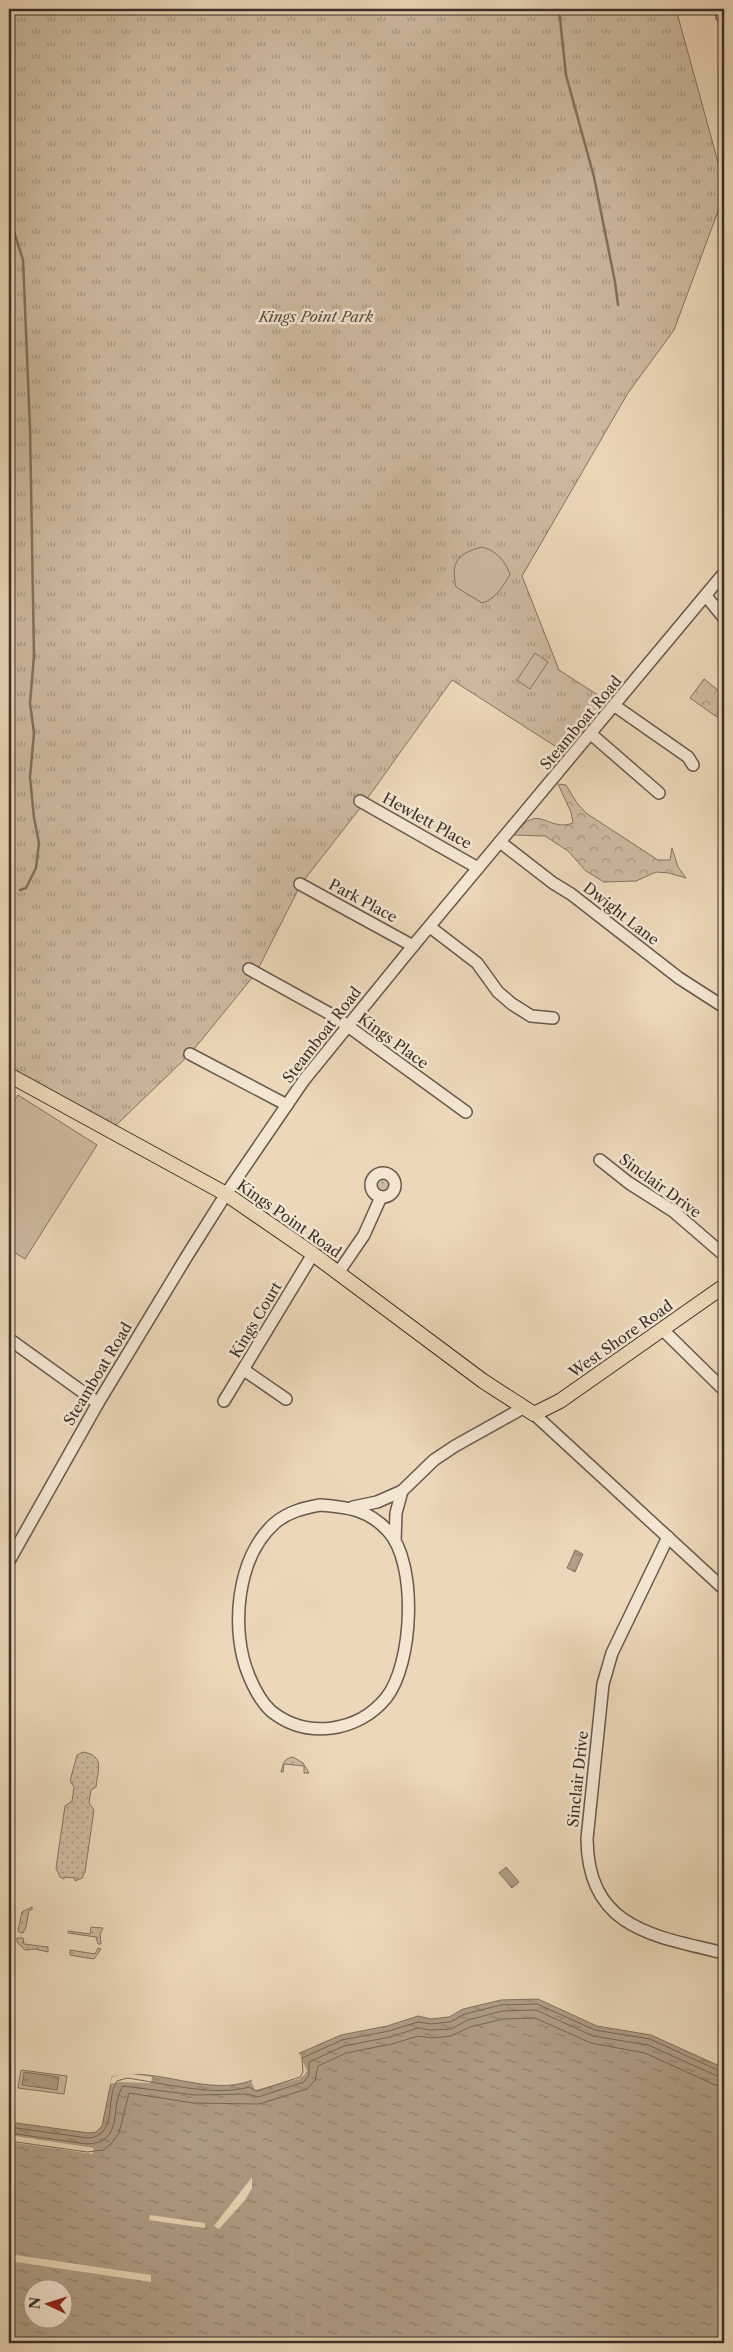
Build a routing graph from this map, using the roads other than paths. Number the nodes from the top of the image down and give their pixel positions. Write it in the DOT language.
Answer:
graph roads {
  1 [pos="724,573"];
  2 [pos="706,596"];
  3 [pos="724,618"];
  4 [pos="614,706"];
  5 [pos="591,734"];
  6 [pos="693,765"];
  7 [pos="660,793"];
  8 [pos="360,801"];
  9 [pos="500,842"];
  10 [pos="478,868"];
  11 [pos="300,884"];
  12 [pos="430,926"];
  13 [pos="413,946"];
  14 [pos="249,968"];
  15 [pos="724,1007"];
  16 [pos="553,1018"];
  17 [pos="347,1026"];
  18 [pos="190,1054"];
  19 [pos="9,1075"];
  20 [pos="286,1105"];
  21 [pos="466,1112"];
  22 [pos="600,1160"];
  23 [pos="226,1194"];
  24 [pos="381,1197"];
  25 [pos="313,1254"];
  26 [pos="724,1255"];
  27 [pos="338,1273"];
  28 [pos="724,1286"];
  29 [pos="663,1330"];
  30 [pos="9,1339"];
  31 [pos="244,1370"];
  32 [pos="724,1390"];
  33 [pos="286,1399"];
  34 [pos="224,1401"];
  35 [pos="98,1403"];
  36 [pos="528,1411"];
  37 [pos="402,1491"];
  38 [pos="353,1507"];
  39 [pos="668,1537"];
  40 [pos="395,1541"];
  41 [pos="9,1561"];
  42 [pos="724,1589"];
  43 [pos="724,1953"];
  1 -- 2 [label="street, Steamboat Road"];
  2 -- 3 [label="street"];
  2 -- 4 [label="street, Steamboat Road"];
  4 -- 5 [label="street, Steamboat Road"];
  4 -- 6 [label="street"];
  5 -- 7 [label="street"];
  5 -- 9 [label="street, Steamboat Road"];
  8 -- 10 [label="street, Hewlett Place"];
  9 -- 10 [label="street, Steamboat Road"];
  9 -- 15 [label="street, Dwight Lane"];
  10 -- 12 [label="street, Steamboat Road"];
  11 -- 13 [label="street, Park Place"];
  12 -- 13 [label="street, Steamboat Road"];
  12 -- 16 [label="street"];
  13 -- 17 [label="street, Steamboat Road"];
  14 -- 17 [label="street, Kings Place"];
  17 -- 20 [label="street, Steamboat Road"];
  17 -- 21 [label="street, Kings Place"];
  18 -- 20 [label="street"];
  19 -- 23 [label="main road, Kings Point Road"];
  20 -- 23 [label="street, Steamboat Road"];
  22 -- 26 [label="street, Sinclair Drive"];
  23 -- 25 [label="main road, Kings Point Road"];
  23 -- 35 [label="street, Steamboat Road"];
  24 -- 27 [label="street"];
  25 -- 27 [label="main road, Kings Point Road"];
  25 -- 31 [label="street, Kings Court"];
  27 -- 36 [label="main road, Kings Point Road"];
  28 -- 29 [label="main road, West Shore Road"];
  29 -- 32 [label="street"];
  29 -- 36 [label="main road, West Shore Road"];
  30 -- 35 [label="street"];
  31 -- 33 [label="street"];
  31 -- 34 [label="street, Kings Court"];
  35 -- 41 [label="street, Steamboat Road"];
  36 -- 37 [label="street"];
  36 -- 39 [label="street"];
  37 -- 38 [label="street"];
  37 -- 40 [label="street"];
  38 -- 40 [label="street"];
  38 -- 40 [label="street"];
  39 -- 42 [label="street"];
  39 -- 43 [label="street, Sinclair Drive"];
}
